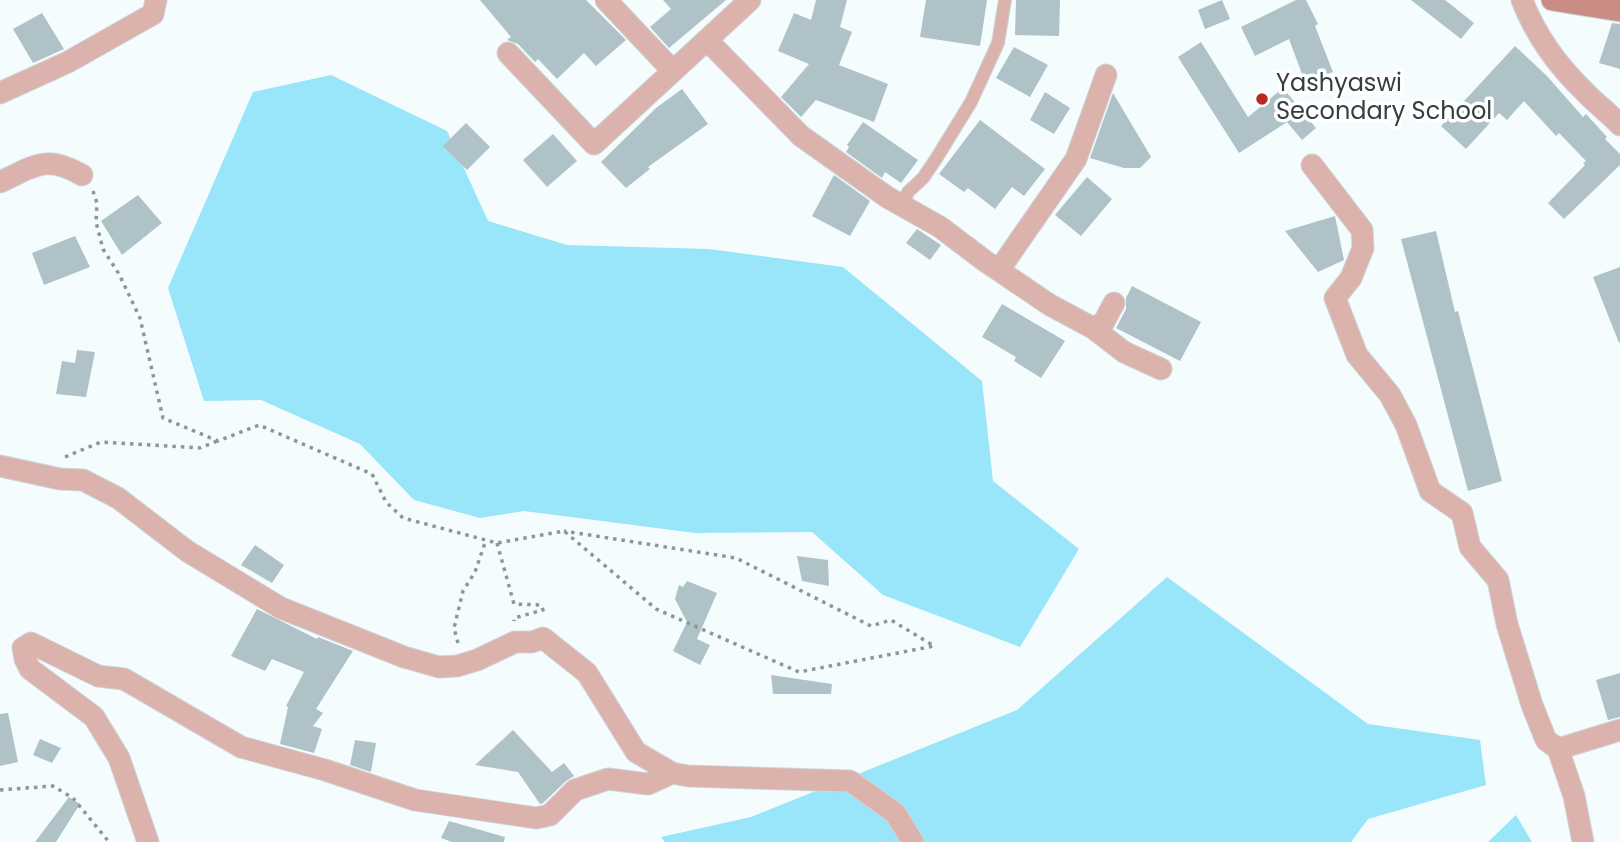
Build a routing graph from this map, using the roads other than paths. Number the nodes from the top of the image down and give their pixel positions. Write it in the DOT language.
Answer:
graph roads {
  1 [pos="156,0"];
  2 [pos="606,0"];
  3 [pos="750,0"];
  4 [pos="1005,0"];
  5 [pos="1522,0"];
  6 [pos="1552,0"];
  7 [pos="1620,11"];
  8 [pos="708,41"];
  9 [pos="508,53"];
  10 [pos="672,70"];
  11 [pos="1106,75"];
  12 [pos="0,93"];
  13 [pos="1620,125"];
  14 [pos="1312,164"];
  15 [pos="82,175"];
  16 [pos="0,182"];
  17 [pos="887,197"];
  18 [pos="999,270"];
  19 [pos="1114,303"];
  20 [pos="1093,328"];
  21 [pos="1161,369"];
  22 [pos="0,466"];
  23 [pos="1620,730"];
  24 [pos="1558,749"];
  25 [pos="672,773"];
  26 [pos="148,842"];
  27 [pos="913,842"];
  28 [pos="1583,842"];
  1 -- 12 [label="street"];
  2 -- 10 [label="street"];
  3 -- 8 [label="street"];
  4 -- 17 [label="lane"];
  5 -- 13 [label="street"];
  6 -- 7 [label="main road"];
  8 -- 10 [label="street"];
  8 -- 17 [label="street"];
  9 -- 10 [label="street"];
  11 -- 18 [label="street"];
  14 -- 24 [label="street"];
  15 -- 16 [label="street"];
  17 -- 18 [label="street"];
  18 -- 20 [label="street"];
  19 -- 20 [label="street"];
  20 -- 21 [label="street"];
  22 -- 25 [label="street"];
  23 -- 24 [label="street"];
  24 -- 28 [label="street"];
  25 -- 26 [label="street"];
  25 -- 27 [label="street"];
}
